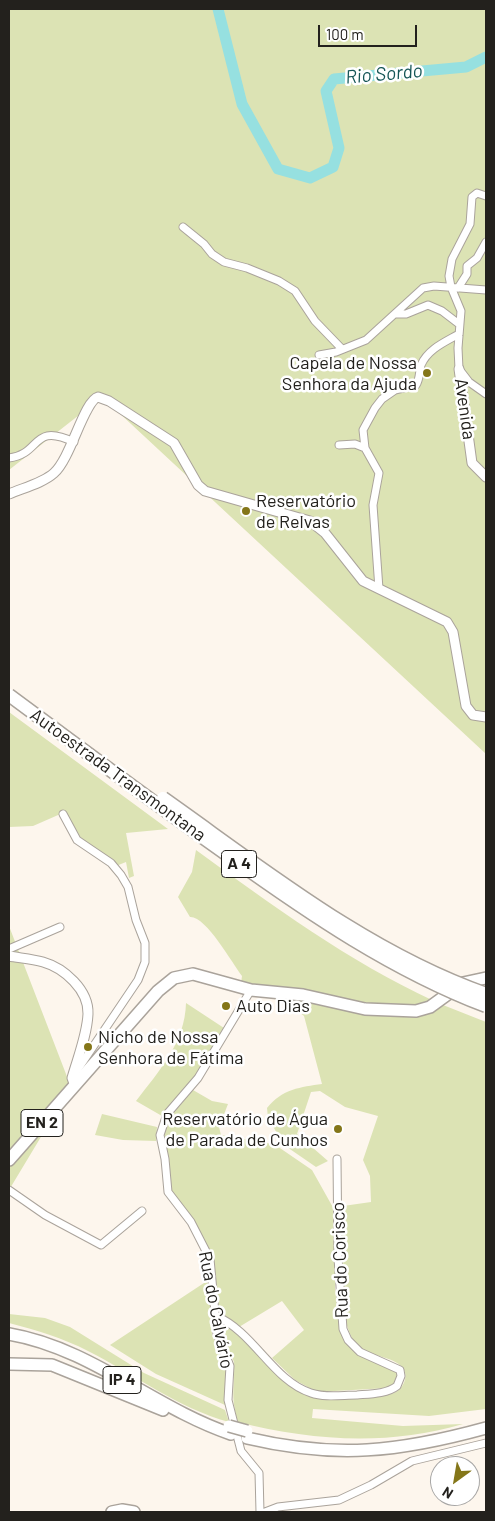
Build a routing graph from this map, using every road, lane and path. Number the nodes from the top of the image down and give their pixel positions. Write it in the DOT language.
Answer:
graph roads {
  1 [pos="486,196"];
  2 [pos="183,227"];
  3 [pos="486,242"];
  4 [pos="454,288"];
  5 [pos="486,290"];
  6 [pos="396,314"];
  7 [pos="460,324"];
  8 [pos="459,334"];
  9 [pos="342,349"];
  10 [pos="319,355"];
  11 [pos="459,369"];
  12 [pos="486,394"];
  13 [pos="74,442"];
  14 [pos="339,445"];
  15 [pos="365,448"];
  16 [pos="9,458"];
  17 [pos="486,478"];
  18 [pos="9,494"];
  19 [pos="379,589"];
  20 [pos="9,685"];
  21 [pos="9,695"];
  22 [pos="486,718"];
  23 [pos="62,814"];
  24 [pos="60,927"];
  25 [pos="9,949"];
  26 [pos="9,956"];
  27 [pos="484,979"];
  28 [pos="251,990"];
  29 [pos="486,994"];
  30 [pos="486,1006"];
  31 [pos="73,1082"];
  32 [pos="337,1159"];
  33 [pos="9,1160"];
  34 [pos="9,1190"];
  35 [pos="142,1211"];
  36 [pos="216,1316"];
  37 [pos="9,1333"];
  38 [pos="9,1364"];
  39 [pos="199,1421"];
  40 [pos="486,1423"];
  41 [pos="486,1428"];
  42 [pos="230,1430"];
  43 [pos="247,1435"];
  44 [pos="486,1443"];
  45 [pos="112,1512"];
  46 [pos="132,1512"];
  47 [pos="260,1512"];
  48 [pos="265,1512"];
  1 -- 4 [label="street"];
  2 -- 9 [label="street"];
  3 -- 4 [label="street"];
  4 -- 5 [label="street"];
  4 -- 6 [label="street"];
  4 -- 7 [label="street, Avenida"];
  6 -- 7 [label="street"];
  6 -- 9 [label="street"];
  7 -- 8 [label="street, Avenida"];
  8 -- 11 [label="street, Avenida"];
  8 -- 15 [label="street"];
  9 -- 10 [label="street"];
  11 -- 12 [label="street"];
  11 -- 17 [label="street, Avenida"];
  13 -- 16 [label="street"];
  13 -- 18 [label="street"];
  13 -- 19 [label="street"];
  14 -- 15 [label="street"];
  15 -- 19 [label="street"];
  19 -- 22 [label="street"];
  20 -- 29 [label="highway, Autoestrada Transmontana / A 4, bridge"];
  21 -- 30 [label="highway, Autoestrada Transmontana / A 4, bridge"];
  23 -- 31 [label="street"];
  24 -- 25 [label="street"];
  26 -- 31 [label="street"];
  27 -- 28 [label="main road, EN 2"];
  28 -- 31 [label="main road, EN 2"];
  28 -- 36 [label="street, Rua do Calvário"];
  31 -- 33 [label="main road, EN 2"];
  32 -- 36 [label="street, Rua do Corisco"];
  34 -- 35 [label="street"];
  36 -- 47 [label="street, Rua do Calvário"];
  37 -- 39 [label="main road, IP 4"];
  37 -- 42 [label="main road, IP 4"];
  38 -- 39 [label="main road"];
  39 -- 42 [label="main road, IP 4"];
  40 -- 43 [label="main road, IP 4"];
  41 -- 43 [label="main road, IP 4"];
  42 -- 43 [label="main road, IP 4"];
  44 -- 48 [label="street"];
  45 -- 46 [label="main road"];
}
